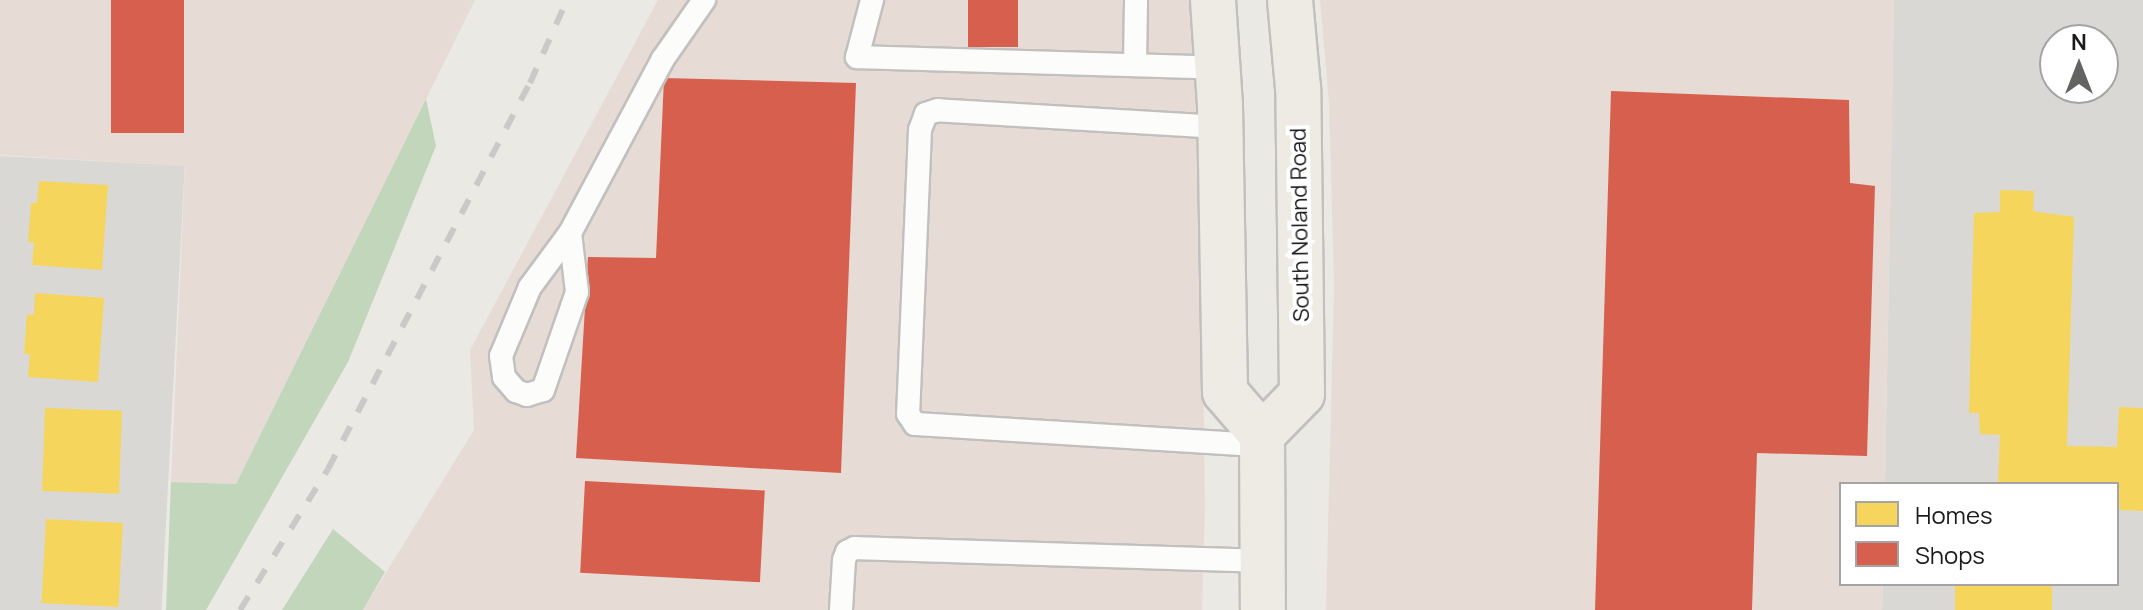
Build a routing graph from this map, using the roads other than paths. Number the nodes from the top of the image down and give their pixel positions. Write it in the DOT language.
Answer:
graph roads {
  1 [pos="704,0"];
  2 [pos="872,0"];
  3 [pos="1136,0"];
  4 [pos="1213,0"];
  5 [pos="1290,0"];
  6 [pos="1135,65"];
  7 [pos="1218,68"];
  8 [pos="1220,127"];
  9 [pos="570,233"];
  10 [pos="1262,440"];
  11 [pos="1263,561"];
  12 [pos="841,610"];
  13 [pos="1263,610"];
  1 -- 9 [label="lane"];
  2 -- 6 [label="lane"];
  3 -- 6 [label="lane"];
  4 -- 7 [label="main road"];
  5 -- 10 [label="main road, South Noland Road"];
  6 -- 7 [label="lane"];
  7 -- 8 [label="main road"];
  8 -- 10 [label="main road"];
  8 -- 10 [label="lane"];
  9 -- 9 [label="lane"];
  10 -- 11 [label="main road"];
  11 -- 12 [label="lane"];
  11 -- 13 [label="main road"];
}
